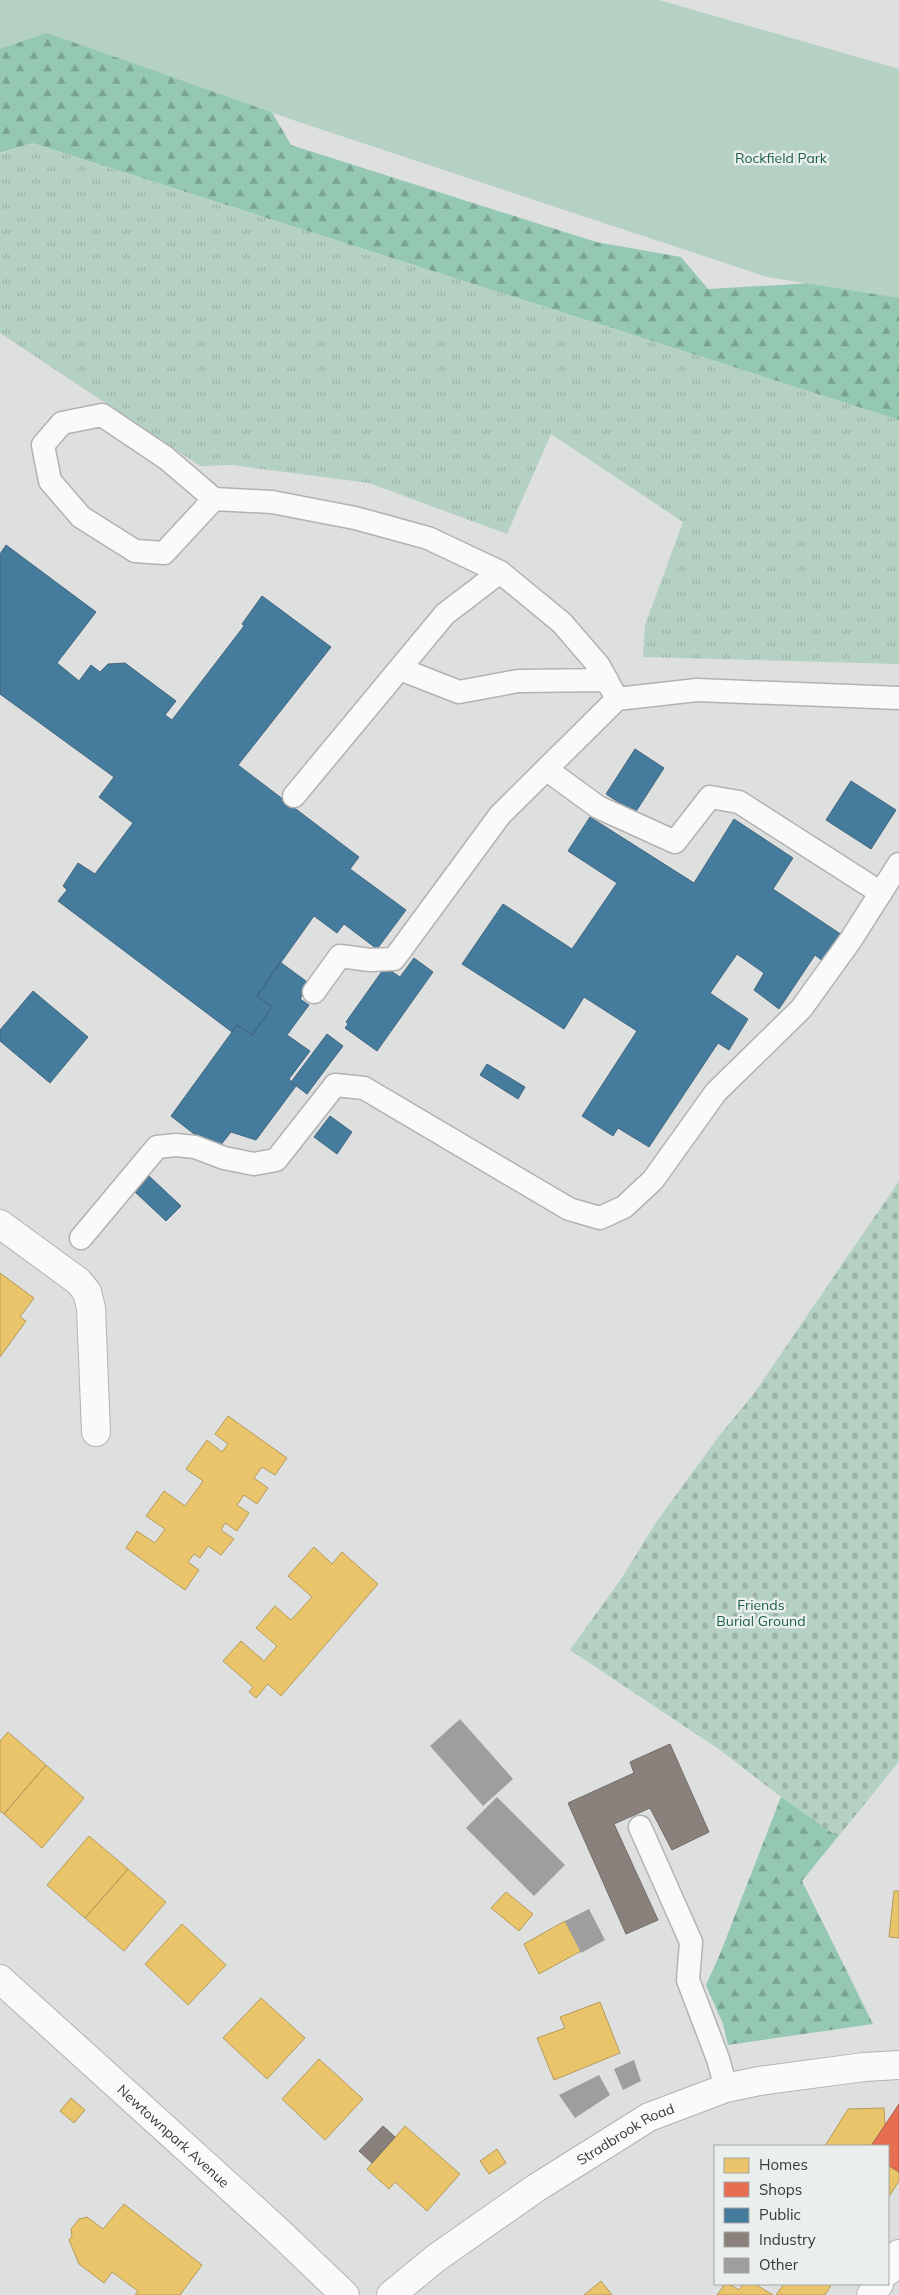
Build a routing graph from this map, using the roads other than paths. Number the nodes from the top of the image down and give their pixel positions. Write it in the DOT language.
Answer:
graph roads {
  1 [pos="214,499"];
  2 [pos="500,572"];
  3 [pos="400,669"];
  4 [pos="612,690"];
  5 [pos="899,698"];
  6 [pos="546,769"];
  7 [pos="294,796"];
  8 [pos="899,864"];
  9 [pos="881,893"];
  10 [pos="314,992"];
  11 [pos="0,1224"];
  12 [pos="82,1238"];
  13 [pos="96,1432"];
  14 [pos="640,1826"];
  15 [pos="0,1979"];
  16 [pos="899,2066"];
  17 [pos="726,2088"];
  18 [pos="899,2254"];
  19 [pos="889,2269"];
  20 [pos="345,2295"];
  21 [pos="392,2295"];
  1 -- 1 [label="lane"];
  1 -- 2 [label="lane"];
  2 -- 3 [label="lane"];
  2 -- 4 [label="lane"];
  3 -- 4 [label="lane"];
  3 -- 7 [label="lane"];
  4 -- 5 [label="lane"];
  4 -- 6 [label="lane"];
  6 -- 9 [label="lane"];
  6 -- 10 [label="lane"];
  8 -- 9 [label="lane"];
  9 -- 12 [label="lane"];
  11 -- 13 [label="main road"];
  14 -- 17 [label="lane"];
  15 -- 20 [label="main road, Newtownpark Avenue"];
  16 -- 17 [label="main road, Stradbrook Road"];
  17 -- 21 [label="main road, Stradbrook Road"];
  18 -- 19 [label="main road"];
}
